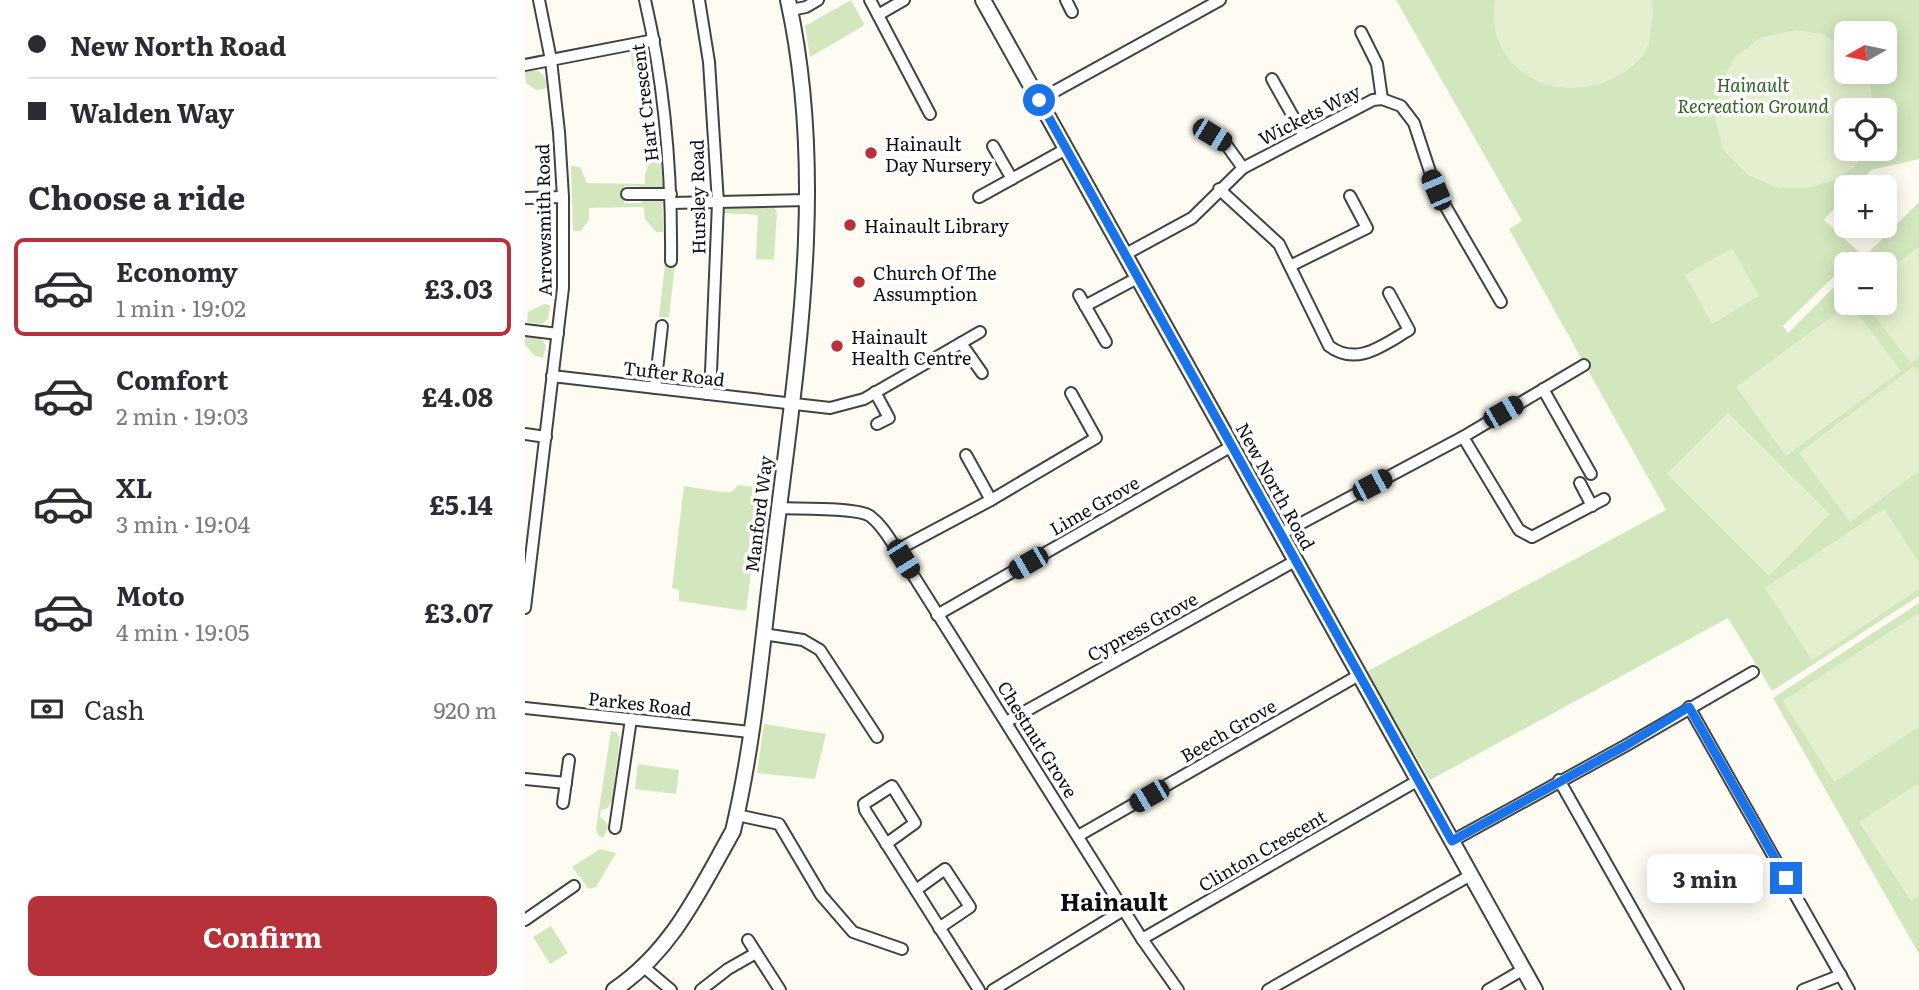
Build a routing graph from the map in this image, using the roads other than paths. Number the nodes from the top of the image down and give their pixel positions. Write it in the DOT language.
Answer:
graph roads {
  1 [pos="539,0"];
  2 [pos="645,0"];
  3 [pos="699,0"];
  4 [pos="818,0"];
  5 [pos="870,0"];
  6 [pos="904,0"];
  7 [pos="983,0"];
  8 [pos="1066,0"];
  9 [pos="1220,0"];
  10 [pos="790,5"];
  11 [pos="1072,12"];
  12 [pos="878,15"];
  13 [pos="1361,32"];
  14 [pos="654,40"];
  15 [pos="551,60"];
  16 [pos="525,65"];
  17 [pos="1272,79"];
  18 [pos="1382,99"];
  19 [pos="1039,100"];
  20 [pos="930,114"];
  21 [pos="1200,128"];
  22 [pos="1304,136"];
  23 [pos="993,146"];
  24 [pos="1066,149"];
  25 [pos="1243,168"];
  26 [pos="1012,179"];
  27 [pos="1219,189"];
  28 [pos="627,194"];
  29 [pos="1350,195"];
  30 [pos="563,197"];
  31 [pos="979,197"];
  32 [pos="525,198"];
  33 [pos="671,199"];
  34 [pos="808,200"];
  35 [pos="718,203"];
  36 [pos="1126,254"];
  37 [pos="671,261"];
  38 [pos="1290,266"];
  39 [pos="1139,277"];
  40 [pos="1389,293"];
  41 [pos="1079,295"];
  42 [pos="1501,302"];
  43 [pos="1085,306"];
  44 [pos="662,326"];
  45 [pos="525,330"];
  46 [pos="980,332"];
  47 [pos="558,334"];
  48 [pos="1106,342"];
  49 [pos="961,343"];
  50 [pos="1584,365"];
  51 [pos="982,373"];
  52 [pos="552,376"];
  53 [pos="655,388"];
  54 [pos="1543,388"];
  55 [pos="875,392"];
  56 [pos="1071,393"];
  57 [pos="707,394"];
  58 [pos="791,404"];
  59 [pos="877,425"];
  60 [pos="525,435"];
  61 [pos="546,437"];
  62 [pos="1463,437"];
  63 [pos="1232,446"];
  64 [pos="966,455"];
  65 [pos="1591,474"];
  66 [pos="1580,483"];
  67 [pos="1604,499"];
  68 [pos="991,500"];
  69 [pos="1592,506"];
  70 [pos="779,508"];
  71 [pos="1281,534"];
  72 [pos="530,538"];
  73 [pos="903,559"];
  74 [pos="1296,561"];
  75 [pos="525,608"];
  76 [pos="937,615"];
  77 [pos="763,634"];
  78 [pos="1753,672"];
  79 [pos="1359,675"];
  80 [pos="1689,707"];
  81 [pos="525,708"];
  82 [pos="631,719"];
  83 [pos="1006,722"];
  84 [pos="750,732"];
  85 [pos="877,737"];
  86 [pos="569,760"];
  87 [pos="525,779"];
  88 [pos="1559,780"];
  89 [pos="1417,781"];
  90 [pos="566,783"];
  91 [pos="563,803"];
  92 [pos="604,814"];
  93 [pos="737,815"];
  94 [pos="616,816"];
  95 [pos="615,828"];
  96 [pos="1078,836"];
  97 [pos="1452,841"];
  98 [pos="886,844"];
  99 [pos="1471,875"];
  100 [pos="573,886"];
  101 [pos="916,890"];
  102 [pos="1125,909"];
  103 [pos="525,920"];
  104 [pos="939,928"];
  105 [pos="1142,939"];
  106 [pos="748,940"];
  107 [pos="902,950"];
  108 [pos="756,953"];
  109 [pos="645,968"];
  110 [pos="1524,969"];
  111 [pos="1841,975"];
  112 [pos="614,990"];
  113 [pos="671,990"];
  114 [pos="701,990"];
  115 [pos="780,990"];
  116 [pos="979,990"];
  117 [pos="993,990"];
  118 [pos="1178,990"];
  119 [pos="1268,990"];
  120 [pos="1488,990"];
  121 [pos="1535,990"];
  122 [pos="1678,990"];
  123 [pos="1803,990"];
  124 [pos="1849,990"];
  1 -- 15 [label="street, Arrowsmith Road"];
  2 -- 14 [label="street, Hart Crescent"];
  3 -- 35 [label="street, Hursley Road"];
  4 -- 10 [label="street"];
  5 -- 12 [label="street"];
  6 -- 12 [label="street"];
  7 -- 19 [label="street, New North Road"];
  8 -- 11 [label="street"];
  9 -- 19 [label="street"];
  10 -- 34 [label="street, Manford Way"];
  12 -- 20 [label="street"];
  13 -- 18 [label="street"];
  14 -- 15 [label="street"];
  14 -- 33 [label="street, Hart Crescent"];
  15 -- 16 [label="street"];
  15 -- 30 [label="street, Arrowsmith Road"];
  17 -- 22 [label="street"];
  18 -- 22 [label="street, Wickets Way"];
  18 -- 42 [label="street, Wickets Way"];
  19 -- 24 [label="street, New North Road"];
  21 -- 25 [label="street"];
  22 -- 25 [label="street, Wickets Way"];
  23 -- 26 [label="street"];
  24 -- 26 [label="street"];
  24 -- 36 [label="street, New North Road"];
  25 -- 27 [label="street, Wickets Way"];
  26 -- 31 [label="street"];
  27 -- 36 [label="street, Wickets Way"];
  27 -- 38 [label="street"];
  28 -- 33 [label="street"];
  29 -- 38 [label="street"];
  30 -- 32 [label="street"];
  30 -- 47 [label="street, Arrowsmith Road"];
  33 -- 35 [label="street"];
  33 -- 37 [label="street, Hart Crescent"];
  34 -- 35 [label="street"];
  34 -- 58 [label="street, Manford Way"];
  35 -- 57 [label="street, Hursley Road"];
  36 -- 39 [label="street, New North Road"];
  38 -- 40 [label="street"];
  39 -- 43 [label="street"];
  39 -- 63 [label="street, New North Road"];
  41 -- 43 [label="street"];
  43 -- 48 [label="street"];
  44 -- 53 [label="street"];
  45 -- 47 [label="street"];
  46 -- 49 [label="street, Tufter Road"];
  47 -- 52 [label="street, Arrowsmith Road"];
  49 -- 51 [label="street"];
  49 -- 55 [label="street, Tufter Road"];
  50 -- 54 [label="street"];
  52 -- 53 [label="street, Tufter Road"];
  52 -- 61 [label="street, Arrowsmith Road"];
  53 -- 57 [label="street, Tufter Road"];
  54 -- 62 [label="street"];
  54 -- 65 [label="street"];
  55 -- 58 [label="street, Tufter Road"];
  55 -- 59 [label="street"];
  56 -- 68 [label="street"];
  57 -- 58 [label="street, Tufter Road"];
  58 -- 70 [label="street, Manford Way"];
  60 -- 61 [label="street"];
  61 -- 72 [label="street, Arrowsmith Road"];
  62 -- 69 [label="street"];
  62 -- 71 [label="street"];
  63 -- 71 [label="street, New North Road"];
  63 -- 76 [label="street, Lime Grove"];
  64 -- 68 [label="street"];
  66 -- 69 [label="street"];
  67 -- 69 [label="street"];
  68 -- 70 [label="street"];
  70 -- 77 [label="street, Manford Way"];
  71 -- 74 [label="street, New North Road"];
  72 -- 75 [label="street, Arrowsmith Road"];
  73 -- 76 [label="street, Chestnut Grove"];
  74 -- 79 [label="street, New North Road"];
  74 -- 83 [label="street, Cypress Grove"];
  76 -- 83 [label="street, Chestnut Grove"];
  77 -- 84 [label="street, Manford Way"];
  77 -- 85 [label="street"];
  78 -- 80 [label="street"];
  79 -- 89 [label="street, New North Road"];
  79 -- 96 [label="street, Beech Grove"];
  80 -- 88 [label="street"];
  80 -- 111 [label="street"];
  81 -- 82 [label="street, Parkes Road"];
  82 -- 84 [label="street, Parkes Road"];
  82 -- 94 [label="street"];
  83 -- 96 [label="street, Chestnut Grove"];
  84 -- 93 [label="street, Manford Way"];
  86 -- 90 [label="street"];
  87 -- 90 [label="street"];
  88 -- 97 [label="street"];
  88 -- 122 [label="street"];
  89 -- 97 [label="street, New North Road"];
  89 -- 105 [label="street, Clinton Crescent"];
  90 -- 91 [label="street"];
  92 -- 94 [label="street"];
  93 -- 107 [label="street"];
  93 -- 109 [label="street, Manford Way"];
  94 -- 95 [label="street"];
  96 -- 102 [label="street, Chestnut Grove"];
  97 -- 99 [label="street, New North Road"];
  98 -- 98 [label="street"];
  98 -- 101 [label="street"];
  99 -- 110 [label="street, New North Road"];
  99 -- 119 [label="street"];
  100 -- 103 [label="street"];
  101 -- 104 [label="street"];
  101 -- 104 [label="street"];
  102 -- 105 [label="street, Chestnut Grove"];
  102 -- 117 [label="street"];
  104 -- 116 [label="street"];
  105 -- 118 [label="street"];
  106 -- 108 [label="street"];
  108 -- 114 [label="street"];
  108 -- 115 [label="street"];
  109 -- 112 [label="street, Manford Way"];
  109 -- 113 [label="street"];
  110 -- 120 [label="street"];
  110 -- 121 [label="street, New North Road"];
  111 -- 123 [label="street"];
  111 -- 124 [label="street"];
}
